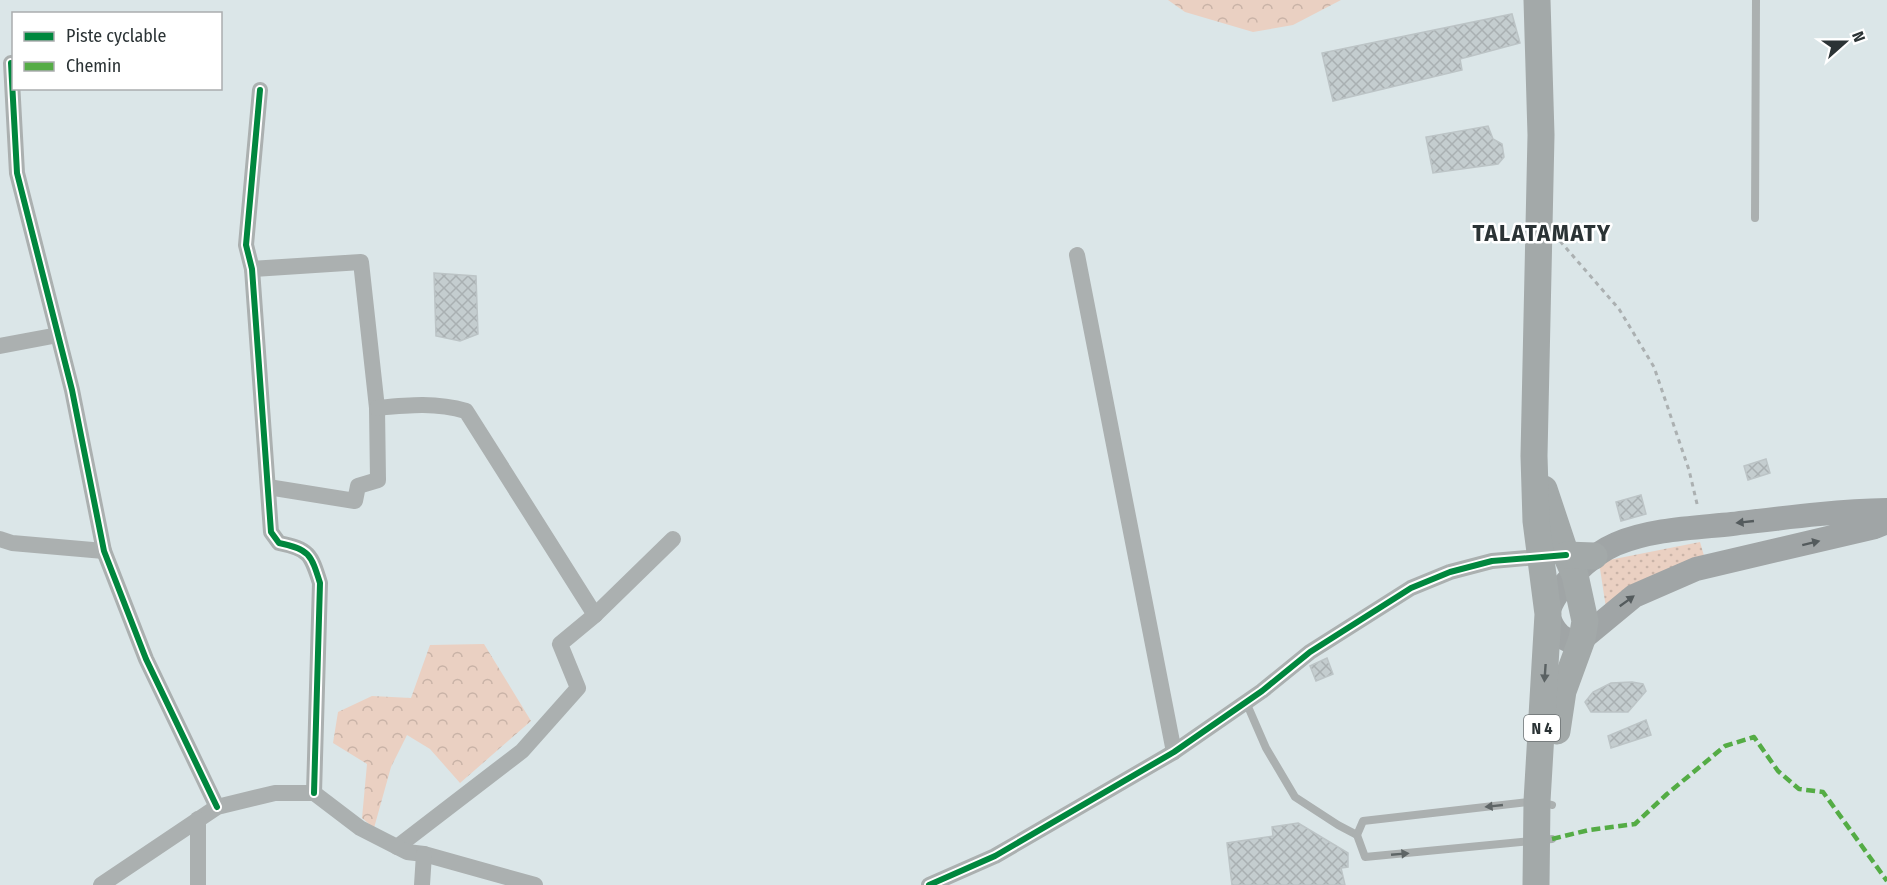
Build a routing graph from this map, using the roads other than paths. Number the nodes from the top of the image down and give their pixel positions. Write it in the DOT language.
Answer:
graph roads {
  1 [pos="1537,0"];
  2 [pos="1756,0"];
  3 [pos="11,63"];
  4 [pos="12,81"];
  5 [pos="12,90"];
  6 [pos="260,90"];
  7 [pos="1755,218"];
  8 [pos="1077,255"];
  9 [pos="252,269"];
  10 [pos="58,335"];
  11 [pos="0,346"];
  12 [pos="377,408"];
  13 [pos="1534,456"];
  14 [pos="268,487"];
  15 [pos="1887,510"];
  16 [pos="1887,522"];
  17 [pos="1703,527"];
  18 [pos="674,538"];
  19 [pos="0,539"];
  20 [pos="104,550"];
  21 [pos="1539,556"];
  22 [pos="1594,556"];
  23 [pos="1718,563"];
  24 [pos="1570,565"];
  25 [pos="1548,614"];
  26 [pos="595,615"];
  27 [pos="1582,639"];
  28 [pos="1246,702"];
  29 [pos="1174,752"];
  30 [pos="314,793"];
  31 [pos="1545,803"];
  32 [pos="218,807"];
  33 [pos="198,819"];
  34 [pos="1357,835"];
  35 [pos="1544,840"];
  36 [pos="397,848"];
  37 [pos="424,854"];
  38 [pos="101,885"];
  39 [pos="198,885"];
  40 [pos="422,885"];
  41 [pos="535,885"];
  42 [pos="929,885"];
  43 [pos="1536,885"];
  44 [pos="1552,885"];
  1 -- 13 [label="main road, N 4"];
  2 -- 7 [label="lane"];
  3 -- 4 [label="street"];
  5 -- 10 [label="street"];
  6 -- 9 [label="street"];
  8 -- 29 [label="street"];
  9 -- 12 [label="street"];
  9 -- 14 [label="street"];
  10 -- 11 [label="street"];
  10 -- 20 [label="street"];
  12 -- 14 [label="street"];
  12 -- 26 [label="street"];
  13 -- 21 [label="main road, N 4"];
  13 -- 24 [label="main road, N 4"];
  14 -- 30 [label="street"];
  15 -- 17 [label="main road, one-way"];
  23 -- 16 [label="main road, one-way"];
  17 -- 22 [label="main road"];
  17 -- 23 [label="main road"];
  18 -- 26 [label="street"];
  19 -- 20 [label="street"];
  20 -- 32 [label="street"];
  21 -- 24 [label="street"];
  21 -- 25 [label="main road, N 4"];
  21 -- 28 [label="street"];
  22 -- 24 [label="main road"];
  27 -- 23 [label="main road, one-way"];
  24 -- 25 [label="main road"];
  24 -- 27 [label="main road, N 4"];
  25 -- 27 [label="main road"];
  25 -- 31 [label="main road, N 4, one-way"];
  26 -- 36 [label="street"];
  27 -- 31 [label="main road, N 4"];
  28 -- 29 [label="street"];
  28 -- 34 [label="lane"];
  29 -- 42 [label="street"];
  30 -- 32 [label="street"];
  30 -- 36 [label="street"];
  31 -- 34 [label="lane, one-way"];
  31 -- 35 [label="main road, N 4"];
  32 -- 33 [label="street"];
  33 -- 38 [label="street"];
  33 -- 39 [label="street"];
  34 -- 35 [label="lane, one-way"];
  35 -- 43 [label="main road, N 4"];
  35 -- 44 [label="main road, N 4"];
  36 -- 37 [label="street"];
  37 -- 40 [label="street"];
  37 -- 41 [label="street"];
}
